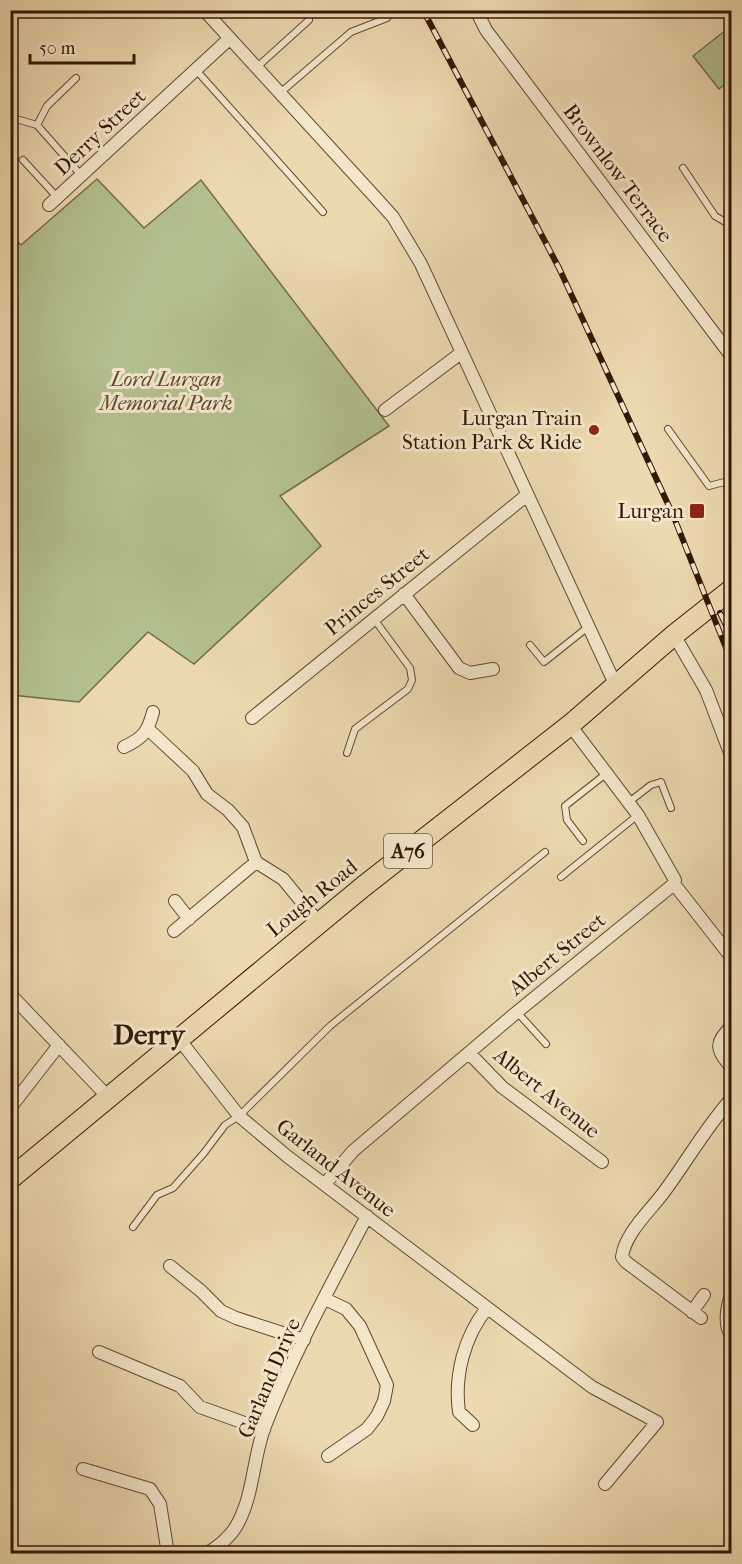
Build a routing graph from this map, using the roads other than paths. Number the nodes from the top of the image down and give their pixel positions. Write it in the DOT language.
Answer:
graph roads {
  1 [pos="204,10"];
  2 [pos="476,10"];
  3 [pos="387,18"];
  4 [pos="309,20"];
  5 [pos="230,39"];
  6 [pos="256,68"];
  7 [pos="196,70"];
  8 [pos="76,78"];
  9 [pos="280,93"];
  10 [pos="10,114"];
  11 [pos="37,125"];
  12 [pos="23,160"];
  13 [pos="683,168"];
  14 [pos="81,176"];
  15 [pos="53,201"];
  16 [pos="323,212"];
  17 [pos="732,219"];
  18 [pos="461,352"];
  19 [pos="732,357"];
  20 [pos="385,410"];
  21 [pos="668,429"];
  22 [pos="732,480"];
  23 [pos="526,495"];
  24 [pos="732,589"];
  25 [pos="404,594"];
  26 [pos="374,618"];
  27 [pos="588,627"];
  28 [pos="674,635"];
  29 [pos="530,645"];
  30 [pos="493,669"];
  31 [pos="616,686"];
  32 [pos="153,712"];
  33 [pos="252,718"];
  34 [pos="570,725"];
  35 [pos="148,729"];
  36 [pos="124,747"];
  37 [pos="346,753"];
  38 [pos="732,758"];
  39 [pos="607,773"];
  40 [pos="628,802"];
  41 [pos="670,808"];
  42 [pos="638,815"];
  43 [pos="584,842"];
  44 [pos="545,852"];
  45 [pos="256,862"];
  46 [pos="561,878"];
  47 [pos="674,884"];
  48 [pos="175,901"];
  49 [pos="189,919"];
  50 [pos="319,923"];
  51 [pos="174,932"];
  52 [pos="732,958"];
  53 [pos="10,994"];
  54 [pos="517,1012"];
  55 [pos="732,1026"];
  56 [pos="179,1039"];
  57 [pos="546,1044"];
  58 [pos="59,1045"];
  59 [pos="469,1053"];
  60 [pos="732,1068"];
  61 [pos="109,1098"];
  62 [pos="732,1098"];
  63 [pos="10,1108"];
  64 [pos="239,1116"];
  65 [pos="602,1162"];
  66 [pos="10,1179"];
  67 [pos="325,1184"];
  68 [pos="367,1216"];
  69 [pos="133,1227"];
  70 [pos="170,1266"];
  71 [pos="732,1293"];
  72 [pos="704,1295"];
  73 [pos="324,1299"];
  74 [pos="487,1308"];
  75 [pos="732,1337"];
  76 [pos="304,1340"];
  77 [pos="99,1352"];
  78 [pos="473,1425"];
  79 [pos="264,1430"];
  80 [pos="328,1456"];
  81 [pos="83,1469"];
  82 [pos="605,1484"];
  83 [pos="207,1553"];
  84 [pos="168,1554"];
  1 -- 5 [label="street"];
  2 -- 19 [label="street, Brownlow Terrace"];
  3 -- 9 [label="lane"];
  4 -- 6 [label="lane"];
  5 -- 6 [label="street"];
  5 -- 7 [label="street, Derry Street"];
  6 -- 9 [label="street"];
  7 -- 14 [label="street, Derry Street"];
  7 -- 16 [label="lane"];
  8 -- 11 [label="lane"];
  9 -- 18 [label="street"];
  10 -- 11 [label="lane"];
  11 -- 14 [label="lane"];
  12 -- 15 [label="lane"];
  13 -- 17 [label="lane"];
  14 -- 15 [label="street, Derry Street"];
  18 -- 20 [label="street"];
  18 -- 23 [label="street"];
  21 -- 22 [label="lane"];
  23 -- 25 [label="street, Princes Street"];
  23 -- 27 [label="street"];
  24 -- 28 [label="main road, Lough Road / A76"];
  25 -- 26 [label="street, Princes Street"];
  25 -- 30 [label="street"];
  26 -- 33 [label="street, Princes Street"];
  26 -- 37 [label="lane"];
  27 -- 29 [label="lane"];
  27 -- 31 [label="street"];
  28 -- 31 [label="main road, Lough Road / A76"];
  28 -- 38 [label="street"];
  31 -- 34 [label="main road, Lough Road / A76"];
  32 -- 35 [label="street"];
  34 -- 39 [label="street"];
  34 -- 50 [label="main road, Lough Road / A76"];
  35 -- 36 [label="street"];
  35 -- 45 [label="street"];
  39 -- 40 [label="street"];
  39 -- 43 [label="lane"];
  40 -- 41 [label="lane"];
  40 -- 42 [label="street"];
  42 -- 46 [label="lane"];
  42 -- 47 [label="street"];
  44 -- 64 [label="lane"];
  45 -- 49 [label="street"];
  45 -- 50 [label="street"];
  47 -- 52 [label="street"];
  47 -- 54 [label="street, Albert Street"];
  48 -- 49 [label="street"];
  49 -- 51 [label="street"];
  50 -- 56 [label="main road, Lough Road / A76"];
  53 -- 58 [label="street"];
  54 -- 57 [label="lane"];
  54 -- 59 [label="street, Albert Street"];
  55 -- 60 [label="street"];
  56 -- 61 [label="main road, Lough Road / A76"];
  56 -- 64 [label="street, Garland Avenue"];
  58 -- 61 [label="street"];
  58 -- 63 [label="street"];
  59 -- 65 [label="street, Albert Avenue"];
  59 -- 67 [label="street, Albert Street"];
  61 -- 66 [label="main road, Lough Road / A76"];
  62 -- 72 [label="street"];
  64 -- 67 [label="street, Garland Avenue"];
  64 -- 69 [label="lane"];
  67 -- 68 [label="street, Garland Avenue"];
  68 -- 73 [label="street, Garland Drive"];
  68 -- 74 [label="street, Garland Avenue"];
  70 -- 76 [label="street"];
  71 -- 75 [label="street"];
  73 -- 76 [label="street, Garland Drive"];
  73 -- 80 [label="street"];
  74 -- 78 [label="street"];
  74 -- 82 [label="street, Garland Avenue"];
  76 -- 79 [label="street, Garland Drive"];
  77 -- 79 [label="street"];
  79 -- 83 [label="street, Garland Drive"];
  81 -- 84 [label="street"];
}
